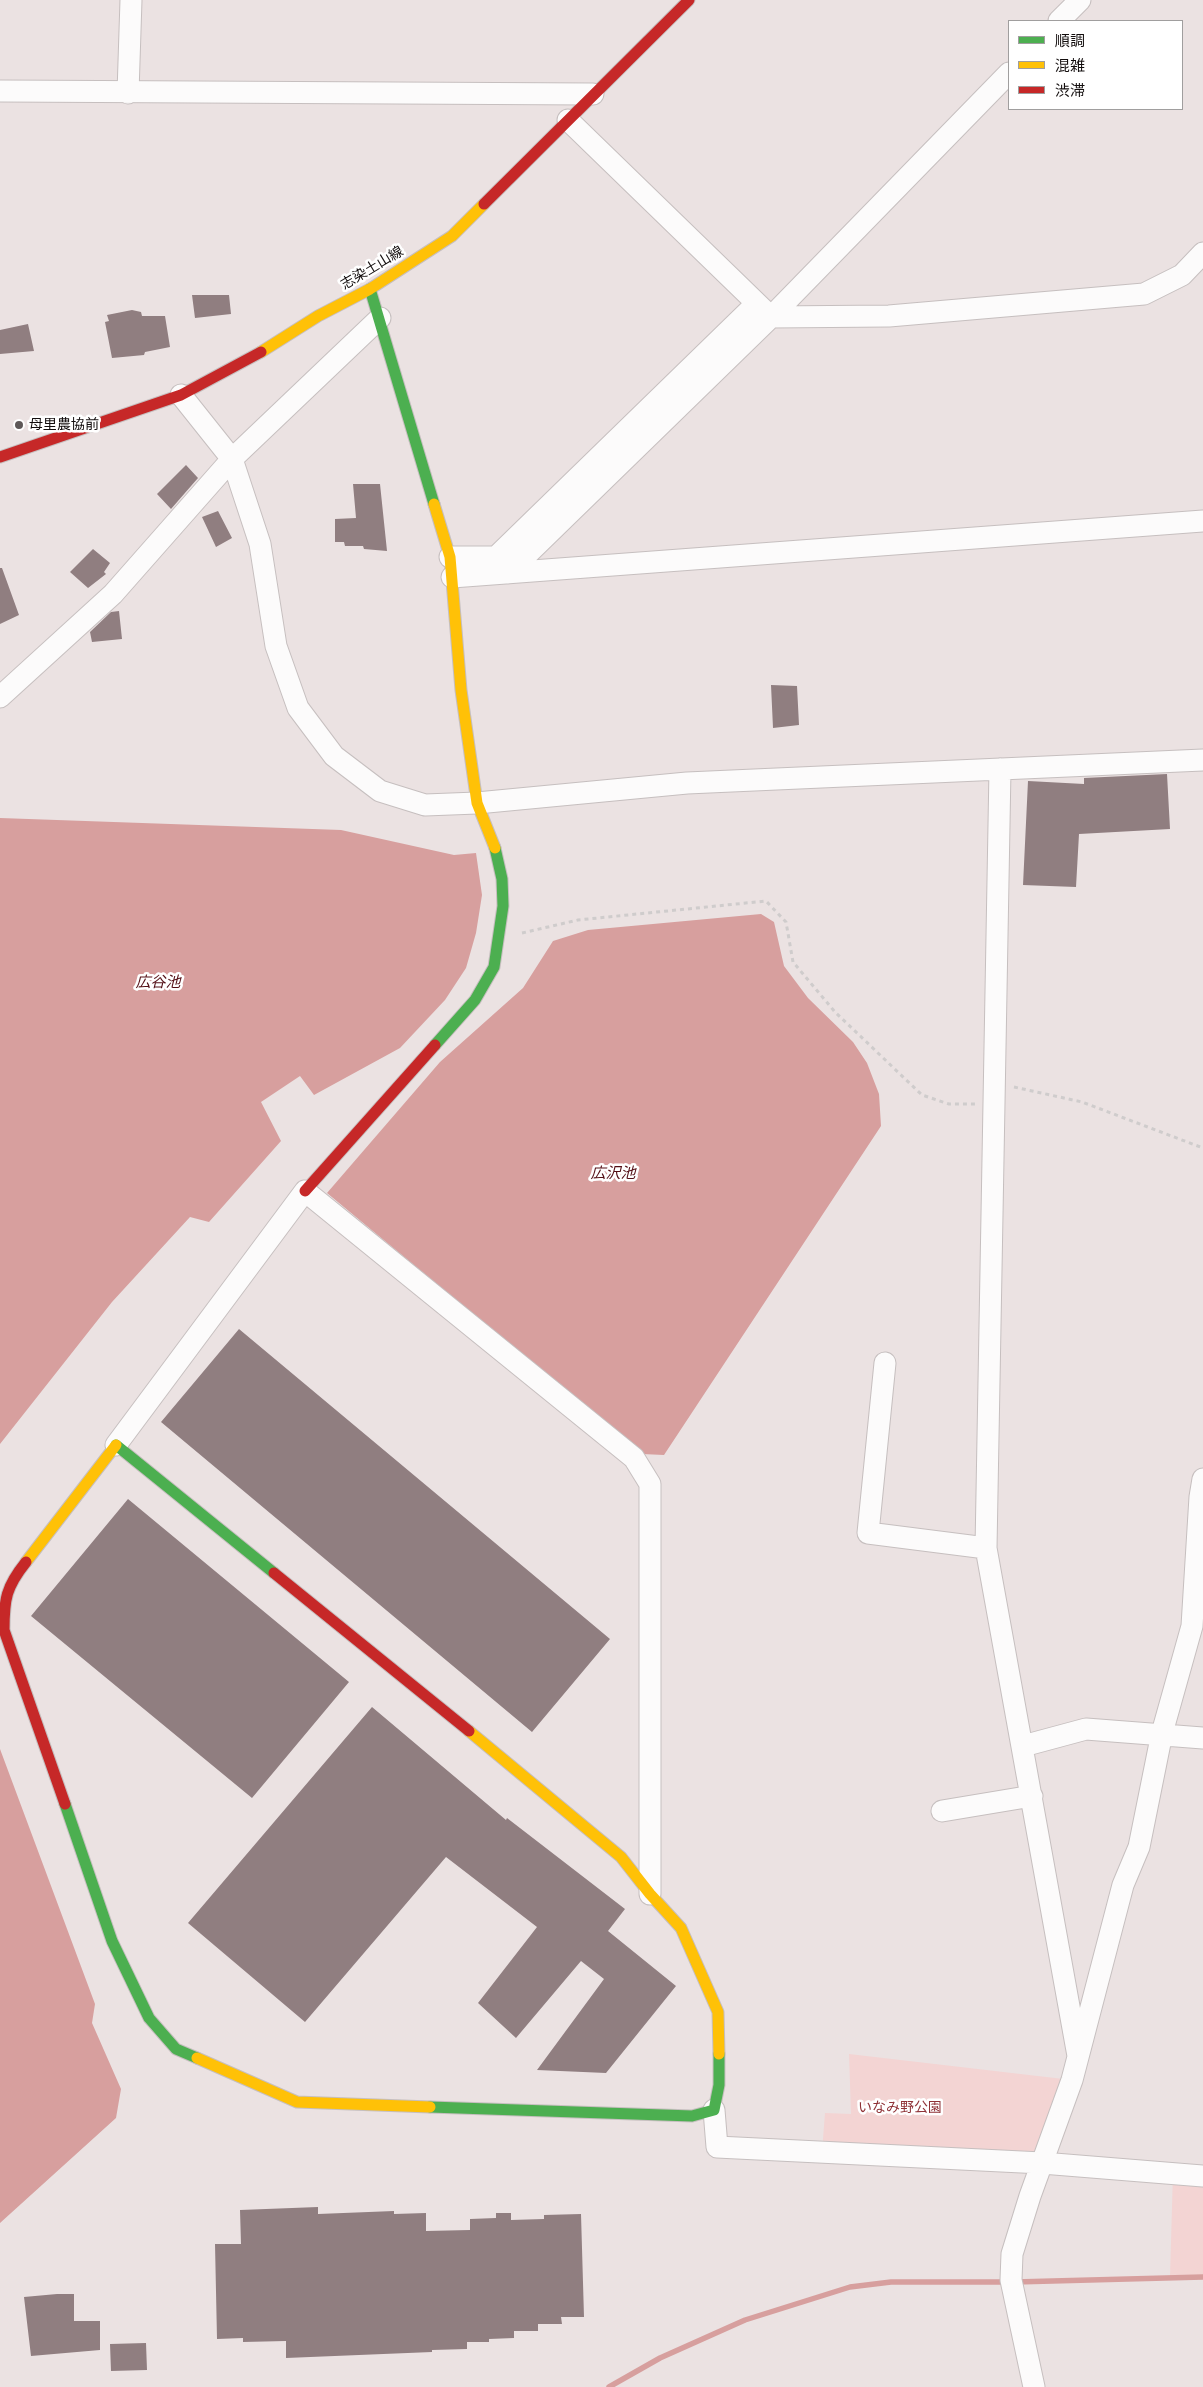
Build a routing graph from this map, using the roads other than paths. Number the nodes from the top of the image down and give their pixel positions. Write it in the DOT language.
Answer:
graph roads {
  1 [pos="131,0"];
  2 [pos="689,0"];
  3 [pos="1080,0"];
  4 [pos="1061,20"];
  5 [pos="1008,74"];
  6 [pos="0,91"];
  7 [pos="128,94"];
  8 [pos="593,94"];
  9 [pos="568,120"];
  10 [pos="1203,253"];
  11 [pos="370,288"];
  12 [pos="764,311"];
  13 [pos="380,318"];
  14 [pos="181,395"];
  15 [pos="0,457"];
  16 [pos="232,458"];
  17 [pos="1203,521"];
  18 [pos="451,567"];
  19 [pos="508,573"];
  20 [pos="0,698"];
  21 [pos="1203,760"];
  22 [pos="1000,769"];
  23 [pos="477,803"];
  24 [pos="305,1190"];
  25 [pos="885,1363"];
  26 [pos="116,1445"];
  27 [pos="1203,1479"];
  28 [pos="986,1548"];
  29 [pos="1162,1733"];
  30 [pos="1203,1738"];
  31 [pos="1023,1746"];
  32 [pos="1032,1796"];
  33 [pos="942,1811"];
  34 [pos="650,1894"];
  35 [pos="1078,2056"];
  36 [pos="714,2110"];
  37 [pos="1042,2163"];
  38 [pos="1203,2176"];
  39 [pos="1034,2387"];
  1 -- 7 [label="street"];
  2 -- 8 [label="street, 志染土山線"];
  3 -- 4 [label="street"];
  5 -- 12 [label="street"];
  6 -- 7 [label="street"];
  7 -- 8 [label="street"];
  8 -- 9 [label="street, 志染土山線"];
  9 -- 11 [label="street, 志染土山線"];
  9 -- 12 [label="street"];
  10 -- 12 [label="street"];
  11 -- 13 [label="street"];
  11 -- 14 [label="street, 志染土山線"];
  12 -- 18 [label="street"];
  12 -- 19 [label="street"];
  13 -- 16 [label="street"];
  13 -- 18 [label="street"];
  14 -- 15 [label="street, 志染土山線"];
  14 -- 16 [label="street"];
  16 -- 20 [label="street"];
  16 -- 23 [label="street"];
  17 -- 19 [label="street"];
  18 -- 19 [label="street"];
  18 -- 23 [label="street"];
  21 -- 22 [label="street"];
  22 -- 23 [label="street"];
  22 -- 28 [label="street"];
  23 -- 24 [label="street"];
  24 -- 26 [label="street"];
  24 -- 34 [label="street"];
  25 -- 28 [label="street"];
  26 -- 34 [label="street"];
  26 -- 36 [label="street"];
  27 -- 29 [label="street"];
  28 -- 31 [label="street"];
  29 -- 30 [label="street"];
  29 -- 31 [label="street"];
  29 -- 35 [label="street"];
  31 -- 32 [label="street"];
  32 -- 33 [label="street"];
  32 -- 35 [label="street"];
  34 -- 36 [label="street"];
  35 -- 37 [label="street"];
  36 -- 37 [label="street"];
  37 -- 38 [label="street"];
  37 -- 39 [label="street"];
}
